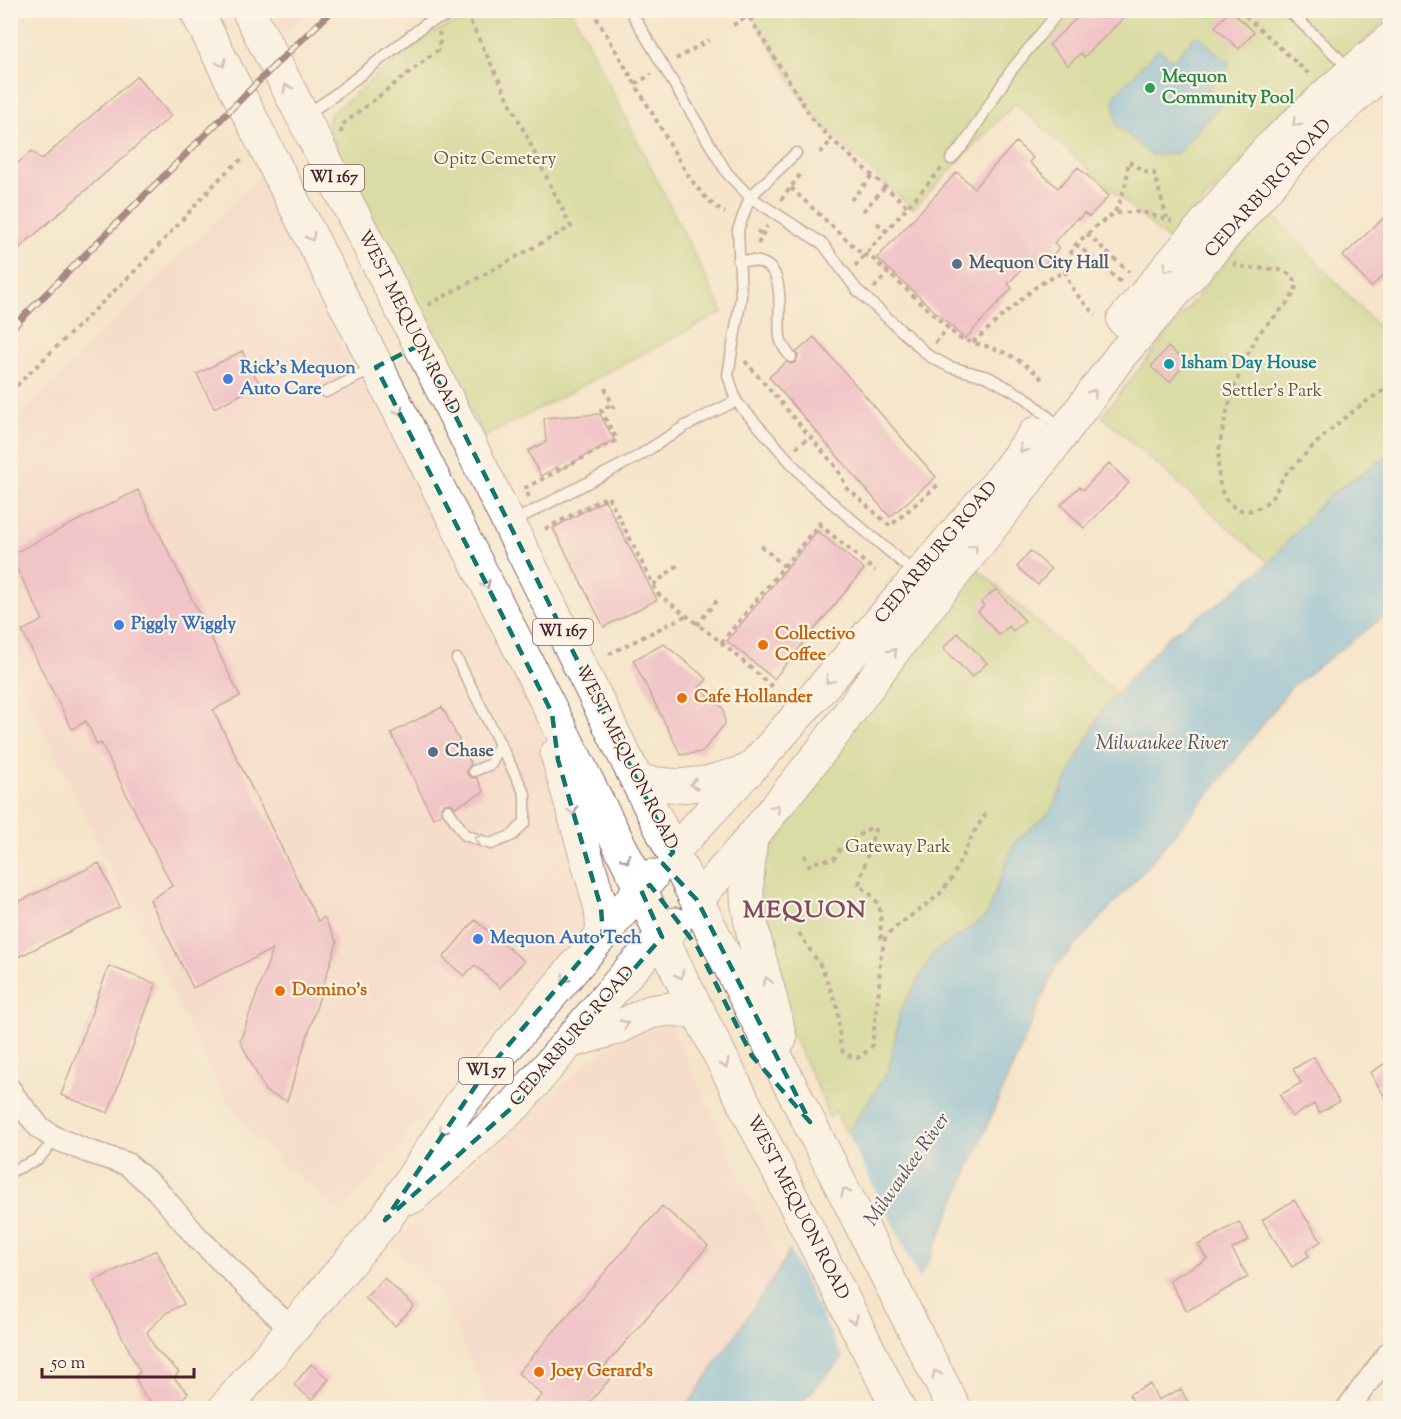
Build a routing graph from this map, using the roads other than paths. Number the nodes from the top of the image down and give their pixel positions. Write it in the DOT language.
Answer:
graph roads {
  1 [pos="196,10"];
  2 [pos="248,10"];
  3 [pos="465,10"];
  4 [pos="630,10"];
  5 [pos="1060,10"];
  6 [pos="1288,10"];
  7 [pos="1390,39"];
  8 [pos="1390,66"];
  9 [pos="1359,80"];
  10 [pos="302,117"];
  11 [pos="796,153"];
  12 [pos="951,159"];
  13 [pos="750,197"];
  14 [pos="738,260"];
  15 [pos="420,345"];
  16 [pos="791,357"];
  17 [pos="376,367"];
  18 [pos="326,392"];
  19 [pos="736,400"];
  20 [pos="1056,424"];
  21 [pos="509,524"];
  22 [pos="928,585"];
  23 [pos="457,659"];
  24 [pos="547,704"];
  25 [pos="500,743"];
  26 [pos="474,771"];
  27 [pos="748,771"];
  28 [pos="638,782"];
  29 [pos="448,810"];
  30 [pos="752,838"];
  31 [pos="668,858"];
  32 [pos="641,890"];
  33 [pos="679,920"];
  34 [pos="603,934"];
  35 [pos="699,1012"];
  36 [pos="569,1042"];
  37 [pos="788,1079"];
  38 [pos="10,1090"];
  39 [pos="813,1128"];
  40 [pos="56,1139"];
  41 [pos="10,1172"];
  42 [pos="385,1220"];
  43 [pos="291,1329"];
  44 [pos="1390,1352"];
  45 [pos="225,1408"];
  46 [pos="898,1408"];
  47 [pos="954,1408"];
  48 [pos="1348,1408"];
  1 -- 17 [label="main road, WEST MEQUON ROAD / WI 167, one-way"];
  10 -- 2 [label="main road, WEST MEQUON ROAD / WI 167, one-way"];
  3 -- 10 [label="lane"];
  4 -- 13 [label="lane"];
  5 -- 12 [label="lane"];
  6 -- 9 [label="lane"];
  7 -- 9 [label="main road, CEDARBURG ROAD"];
  8 -- 9 [label="main road, CEDARBURG ROAD"];
  9 -- 20 [label="main road, CEDARBURG ROAD"];
  10 -- 15 [label="main road, WEST MEQUON ROAD / WI 167"];
  11 -- 13 [label="lane"];
  13 -- 14 [label="lane"];
  13 -- 20 [label="lane"];
  14 -- 16 [label="lane"];
  14 -- 19 [label="lane"];
  15 -- 17 [label="main road"];
  15 -- 21 [label="main road, WEST MEQUON ROAD / WI 167"];
  17 -- 18 [label="lane"];
  17 -- 24 [label="main road, WEST MEQUON ROAD / WI 167, one-way"];
  19 -- 21 [label="lane"];
  19 -- 22 [label="lane"];
  20 -- 22 [label="main road, CEDARBURG ROAD"];
  21 -- 28 [label="main road, WEST MEQUON ROAD / WI 167"];
  22 -- 27 [label="main road, CEDARBURG ROAD, one-way"];
  30 -- 22 [label="main road, CEDARBURG ROAD, one-way"];
  23 -- 25 [label="lane"];
  24 -- 31 [label="main road"];
  24 -- 32 [label="main road, WEST MEQUON ROAD / WI 167, one-way"];
  24 -- 34 [label="main road, one-way"];
  25 -- 26 [label="lane"];
  25 -- 29 [label="lane, one-way"];
  27 -- 28 [label="main road, one-way"];
  27 -- 31 [label="main road, CEDARBURG ROAD"];
  28 -- 31 [label="main road, WEST MEQUON ROAD / WI 167"];
  30 -- 33 [label="main road, CEDARBURG ROAD"];
  37 -- 30 [label="main road, one-way"];
  31 -- 32 [label="main road, CEDARBURG ROAD / WI 57"];
  31 -- 33 [label="main road, WEST MEQUON ROAD"];
  32 -- 33 [label="main road, WEST MEQUON ROAD / WI 167"];
  32 -- 34 [label="main road, CEDARBURG ROAD / WI 57"];
  33 -- 35 [label="main road, WEST MEQUON ROAD, one-way"];
  33 -- 36 [label="main road, CEDARBURG ROAD / WI 57"];
  33 -- 37 [label="main road, WEST MEQUON ROAD"];
  33 -- 39 [label="main road"];
  34 -- 42 [label="main road, CEDARBURG ROAD / WI 57, one-way"];
  36 -- 35 [label="main road, one-way"];
  35 -- 46 [label="main road, WEST MEQUON ROAD, one-way"];
  36 -- 42 [label="main road, CEDARBURG ROAD / WI 57"];
  37 -- 39 [label="main road, WEST MEQUON ROAD"];
  38 -- 40 [label="street"];
  47 -- 39 [label="main road, WEST MEQUON ROAD, one-way"];
  40 -- 41 [label="lane"];
  40 -- 43 [label="street"];
  42 -- 43 [label="main road, CEDARBURG ROAD / WI 57"];
  43 -- 45 [label="main road, CEDARBURG ROAD / WI 57"];
  44 -- 48 [label="street"];
}
